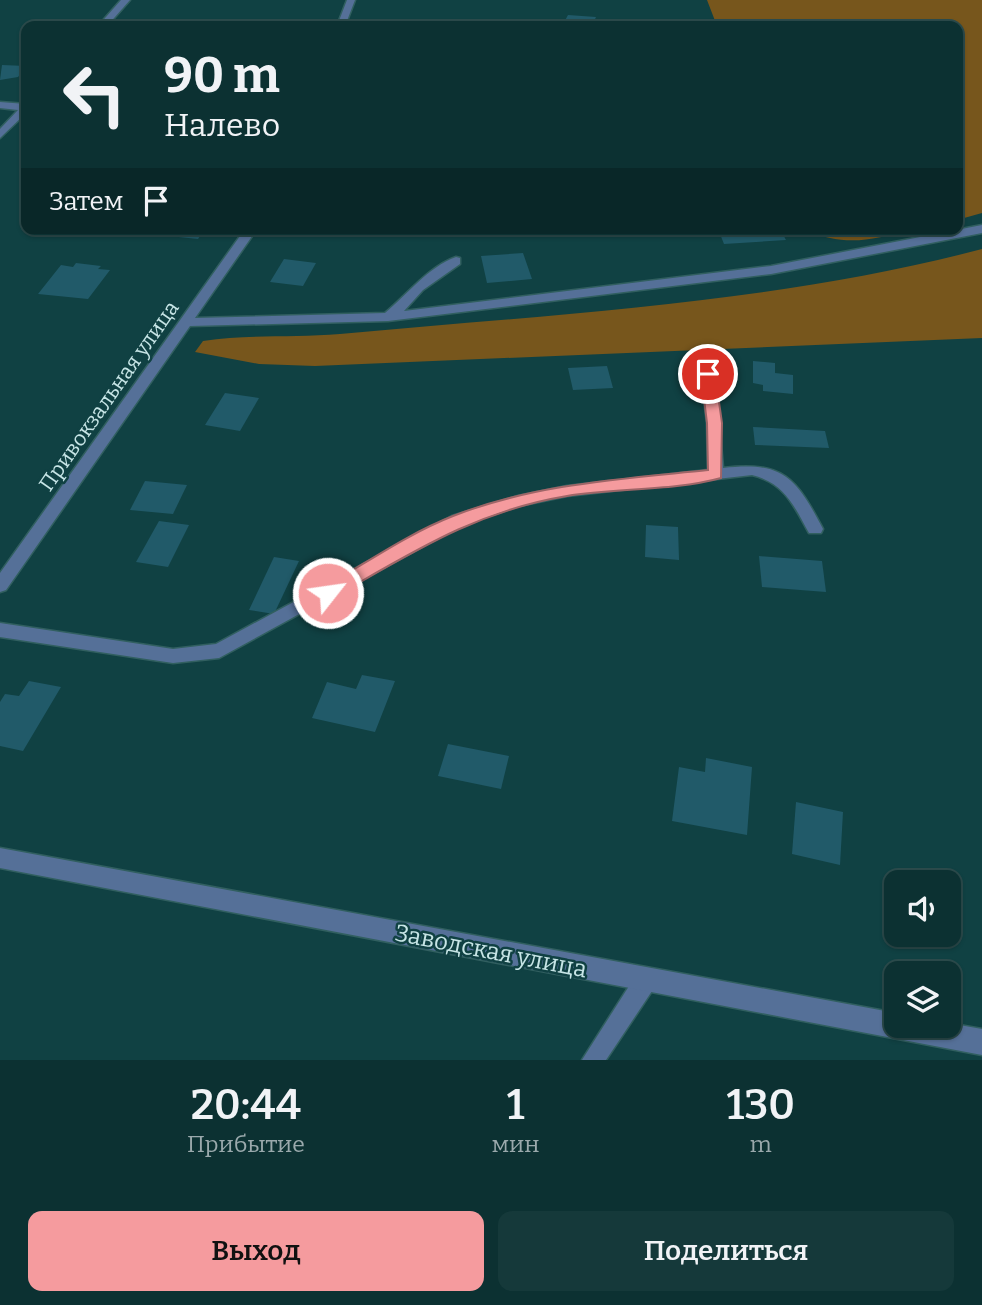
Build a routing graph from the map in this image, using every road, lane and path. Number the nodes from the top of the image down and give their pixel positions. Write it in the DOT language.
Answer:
graph roads {
  1 [pos="126,0"];
  2 [pos="351,0"];
  3 [pos="107,21"];
  4 [pos="343,21"];
  5 [pos="0,105"];
  6 [pos="21,107"];
  7 [pos="21,112"];
  8 [pos="0,135"];
  9 [pos="982,229"];
  10 [pos="963,233"];
  11 [pos="247,235"];
  12 [pos="951,235"];
  13 [pos="456,261"];
  14 [pos="388,317"];
  15 [pos="187,323"];
  16 [pos="708,374"];
  17 [pos="716,474"];
  18 [pos="815,528"];
  19 [pos="0,586"];
  20 [pos="0,630"];
  21 [pos="0,858"];
  22 [pos="646,980"];
  23 [pos="982,1042"];
  24 [pos="593,1060"];
  1 -- 3 [label="lane"];
  2 -- 4 [label="lane"];
  5 -- 6 [label="lane"];
  7 -- 8 [label="lane"];
  9 -- 10 [label="lane"];
  11 -- 15 [label="lane, Привокзальная улица"];
  12 -- 14 [label="lane"];
  13 -- 14 [label="lane"];
  14 -- 15 [label="lane"];
  15 -- 19 [label="lane, Привокзальная улица"];
  16 -- 17 [label="lane"];
  17 -- 18 [label="lane"];
  17 -- 20 [label="lane"];
  21 -- 22 [label="street, Заводская улица"];
  22 -- 23 [label="street, Заводская улица"];
  22 -- 24 [label="lane"];
}
